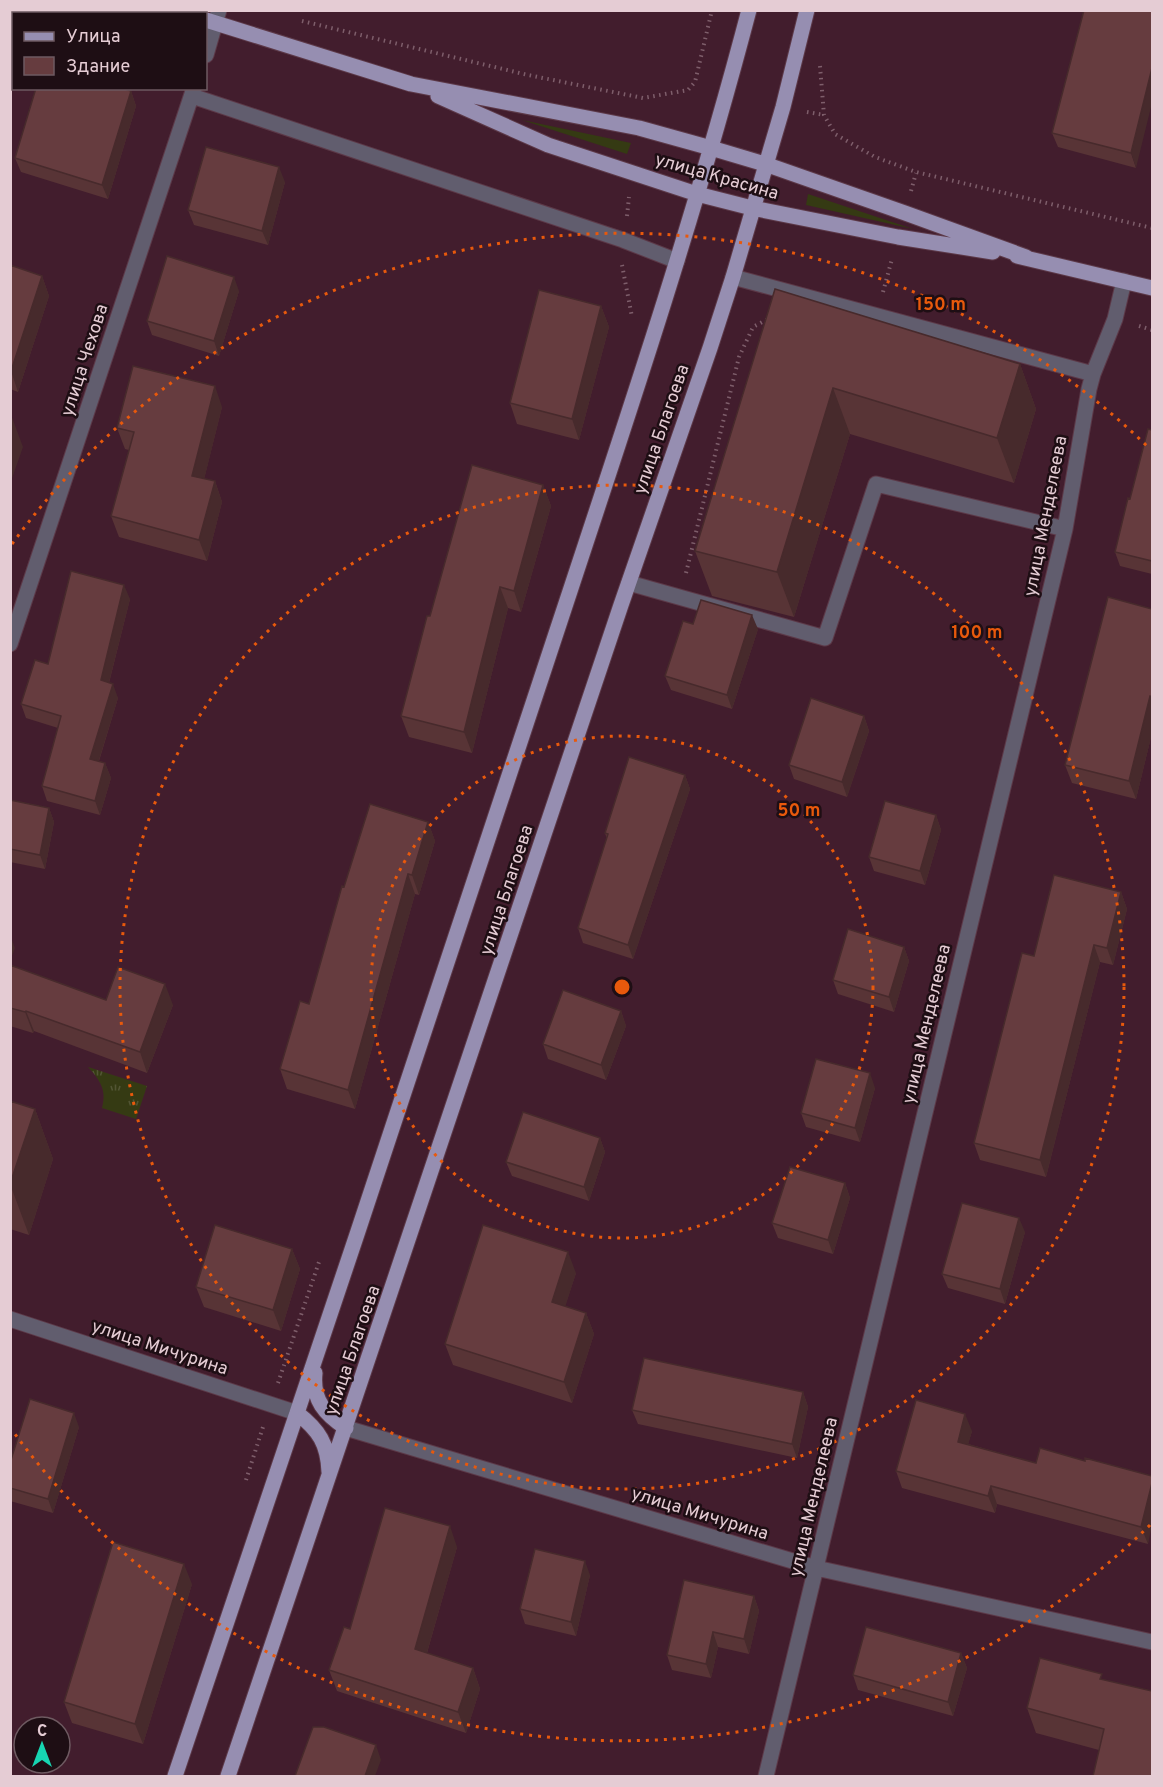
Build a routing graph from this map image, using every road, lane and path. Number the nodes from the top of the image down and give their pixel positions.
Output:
1 (712, 10) edge
2 (749, 10) edge
3 (807, 10) edge
4 (214, 18) edge
5 (291, 19) dead end
6 (207, 50) edge
7 (820, 59) dead end
8 (411, 84) junction
9 (193, 92) edge
10 (711, 148) junction
11 (765, 164) junction
12 (697, 194) junction
13 (752, 208) junction
14 (1152, 228) edge
15 (1026, 257) junction
16 (677, 261) junction
17 (733, 277) junction
18 (1124, 281) junction
19 (1152, 288) edge
20 (780, 313) edge
21 (1093, 374) junction
22 (1065, 529) junction
23 (629, 583) junction
24 (680, 597) junction
25 (10, 644) edge
26 (10, 1319) edge
27 (316, 1358) junction
28 (297, 1413) junction
29 (346, 1428) junction
30 (329, 1478) junction
31 (816, 1568) junction
32 (1152, 1642) edge
33 (175, 1776) edge
34 (228, 1776) edge
35 (766, 1776) edge

1 - 5 path
2 - 10 main road, улица Благоева
3 - 11 main road, улица Благоева
4 - 6 street
4 - 8 main road, улица Красина
7 - 14 path
8 - 10 main road, улица Красина
8 - 12 main road, улица Красина
9 - 16 street
9 - 25 street, улица Чехова
10 - 11 main road, улица Красина
10 - 12 main road, улица Благоева
11 - 13 main road, улица Благоева
11 - 15 main road, улица Красина
12 - 13 main road, улица Красина
12 - 16 main road, улица Благоева
13 - 15 main road, улица Красина
13 - 17 main road, улица Благоева
15 - 18 main road, улица Красина
16 - 27 main road, улица Благоева
17 - 21 street
17 - 23 main road, улица Благоева
18 - 19 main road, улица Красина
18 - 21 street, улица Менделеева
20 - 24 path
21 - 22 street, улица Менделеева
22 - 24 street
22 - 31 street, улица Менделеева
23 - 24 street
23 - 29 main road, улица Благоева
26 - 28 street, улица Мичурина
27 - 28 main road, улица Благоева
27 - 29 main road
28 - 30 main road
28 - 33 main road, улица Благоева
29 - 30 main road, улица Благоева
29 - 31 street, улица Мичурина
30 - 34 main road, улица Благоева
31 - 32 street, улица Мичурина
31 - 35 street, улица Менделеева

